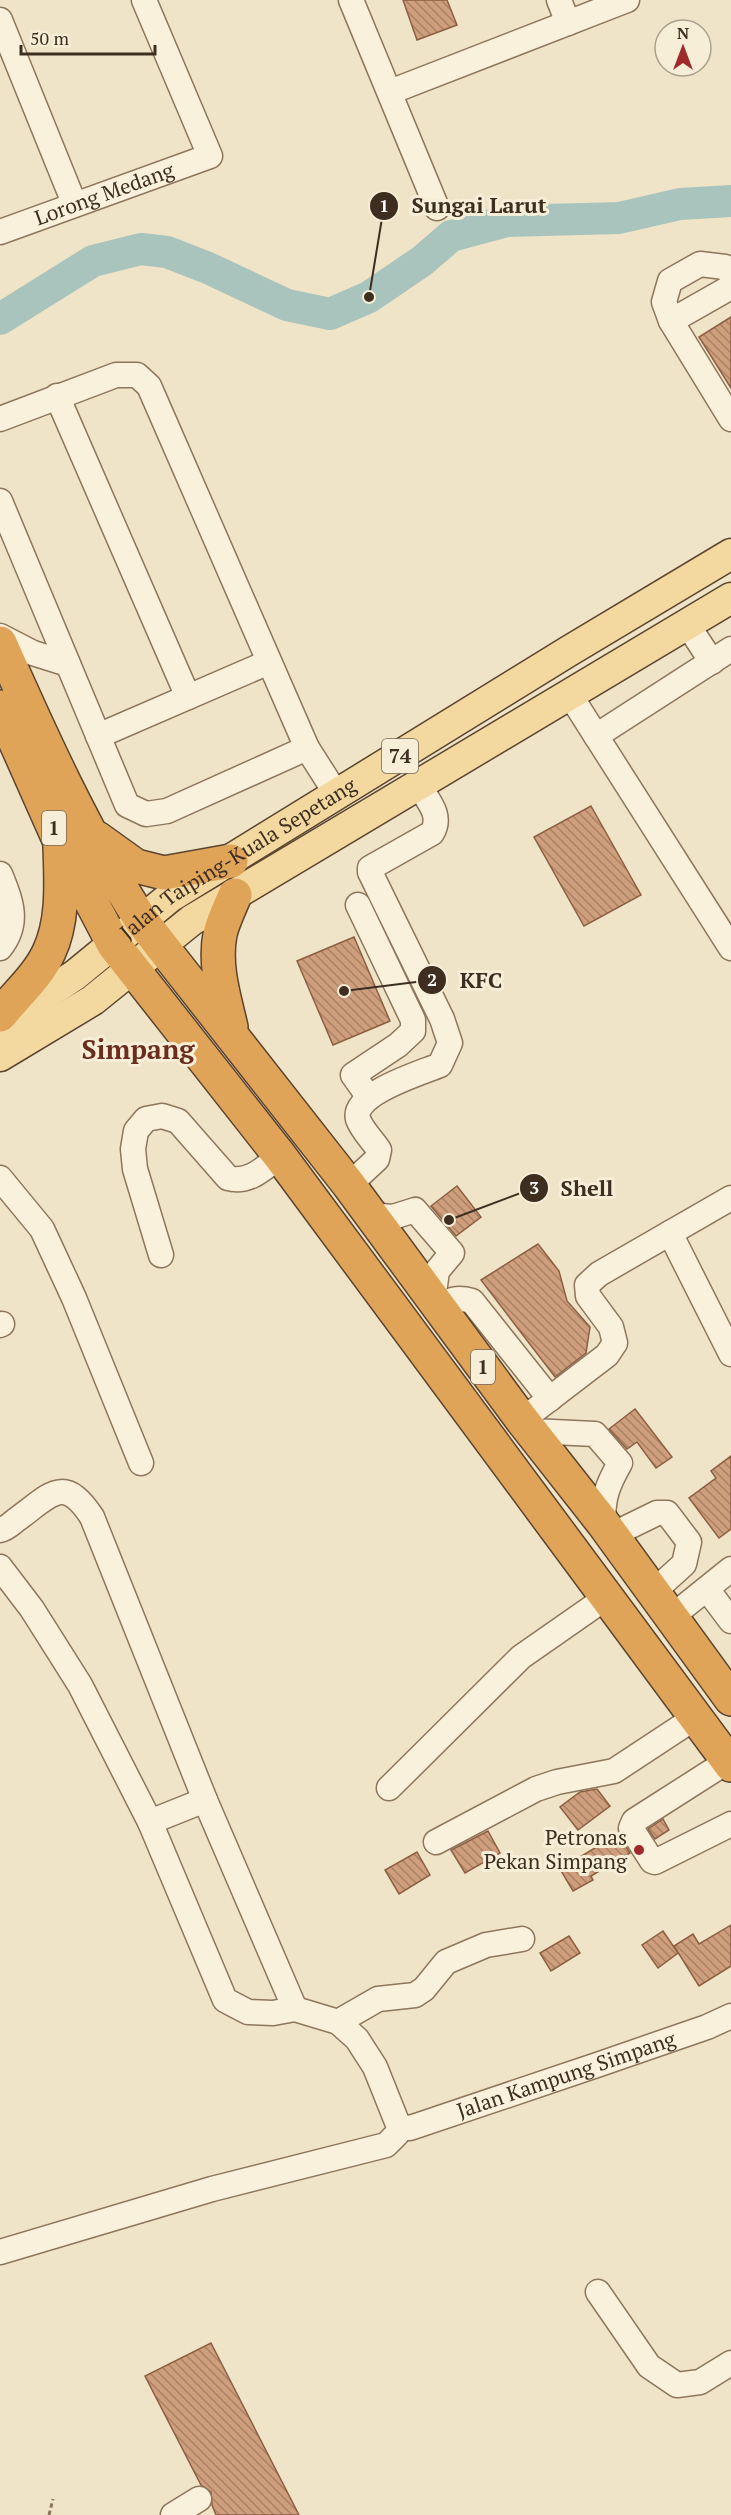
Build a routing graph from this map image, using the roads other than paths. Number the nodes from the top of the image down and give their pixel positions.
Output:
1 (144, 0) edge
2 (351, 0) edge
3 (559, 0) edge
4 (627, 0) edge
5 (0, 20) edge
6 (568, 23) junction
7 (390, 92) junction
8 (74, 203) junction
9 (437, 208) dead end
10 (0, 232) edge
11 (731, 273) edge
12 (731, 287) edge
13 (671, 321) junction
14 (57, 396) junction
15 (0, 419) edge
16 (731, 419) edge
17 (1, 505) edge
18 (731, 554) edge
19 (731, 598) edge
20 (687, 624) junction
21 (0, 636) edge
22 (0, 643) edge
23 (721, 656) edge
24 (269, 662) junction
25 (68, 664) junction
26 (570, 695) junction
27 (188, 697) junction
28 (0, 707) edge
29 (98, 736) junction
30 (596, 736) junction
31 (307, 748) junction
32 (418, 784) junction
33 (337, 795) junction
34 (74, 837) junction
35 (231, 861) junction
36 (0, 874) edge
37 (235, 895) junction
38 (358, 905) dead end
39 (141, 920) junction
40 (729, 941) edge
41 (162, 945) junction
42 (0, 948) edge
43 (123, 958) junction
44 (0, 1015) edge
45 (0, 1025) edge
46 (233, 1036) junction
47 (0, 1056) edge
48 (368, 1096) junction
49 (280, 1156) junction
50 (0, 1178) edge
51 (349, 1185) junction
52 (731, 1198) edge
53 (369, 1215) junction
54 (670, 1233) junction
55 (161, 1255) dead end
56 (436, 1304) junction
57 (731, 1354) edge
58 (550, 1399) junction
59 (527, 1426) junction
60 (141, 1463) dead end
61 (607, 1529) junction
62 (0, 1530) edge
63 (0, 1567) edge
64 (731, 1569) edge
65 (707, 1589) junction
66 (607, 1597) junction
67 (661, 1605) junction
68 (731, 1621) edge
69 (729, 1694) edge
70 (696, 1717) junction
71 (730, 1763) edge
72 (389, 1788) dead end
73 (205, 1800) junction
74 (150, 1822) junction
75 (731, 1824) edge
76 (436, 1842) dead end
77 (522, 1939) dead end
78 (295, 2009) junction
79 (731, 2016) edge
80 (338, 2022) junction
81 (399, 2127) junction
82 (0, 2252) edge
83 (598, 2292) dead end
84 (731, 2363) edge
85 (199, 2499) dead end
86 (173, 2515) edge

1 - 8 street, Lorong Medang
2 - 7 street
3 - 6 street
4 - 6 street
5 - 8 street
6 - 7 street
7 - 9 street
8 - 10 street, Lorong Medang
11 - 13 street
12 - 13 street
13 - 16 street
14 - 15 street
14 - 24 street
14 - 27 street
17 - 25 street
18 - 33 main road, Jalan Taiping-Kuala Sepetang / 74
19 - 20 main road, Jalan Taiping-Kuala Sepetang / 74
20 - 23 street
20 - 26 main road, Jalan Taiping-Kuala Sepetang / 74
21 - 25 street
22 - 34 highway, 1
23 - 30 street
24 - 27 street
24 - 31 street
25 - 29 street
26 - 30 street
26 - 32 main road, Jalan Taiping-Kuala Sepetang / 74
27 - 29 street
28 - 34 highway, 1
29 - 31 street
30 - 40 street
31 - 33 street
32 - 37 main road, Jalan Taiping-Kuala Sepetang / 74
32 - 48 street
33 - 35 main road, Jalan Taiping-Kuala Sepetang / 74
34 - 35 highway
34 - 39 highway, 1
34 - 43 highway, 1
34 - 44 highway
35 - 39 main road, Jalan Taiping-Kuala Sepetang / 74
36 - 42 street
37 - 41 main road, Jalan Taiping-Kuala Sepetang / 74
37 - 46 highway
38 - 48 street
39 - 41 highway, 1
39 - 43 main road, Jalan Taiping-Kuala Sepetang / 74
41 - 43 main road, Jalan Taiping-Kuala Sepetang / 74
41 - 46 highway, 1
43 - 45 main road, Jalan Taiping-Kuala Sepetang / 74
43 - 47 main road, Jalan Taiping-Kuala Sepetang / 74
43 - 49 highway, 1
46 - 51 highway, 1
48 - 51 street
49 - 55 street
49 - 66 highway, 1
50 - 60 street
51 - 53 highway, 1
52 - 54 street
53 - 56 highway, 1
53 - 56 street
54 - 57 street
54 - 58 street
56 - 58 street
56 - 59 highway, 1
58 - 59 street
59 - 61 highway, 1
59 - 61 street
61 - 67 highway, 1
61 - 67 street
62 - 73 street
63 - 74 street
64 - 65 street
65 - 67 street
65 - 68 street
66 - 70 highway, 1
66 - 72 street
67 - 69 highway, 1
70 - 71 highway, 1
70 - 76 street
71 - 75 street
73 - 74 street
73 - 78 street
74 - 78 street
77 - 80 street
78 - 80 street
79 - 81 street, Jalan Kampung Simpang
80 - 81 street
81 - 82 street
83 - 84 street
85 - 86 street

